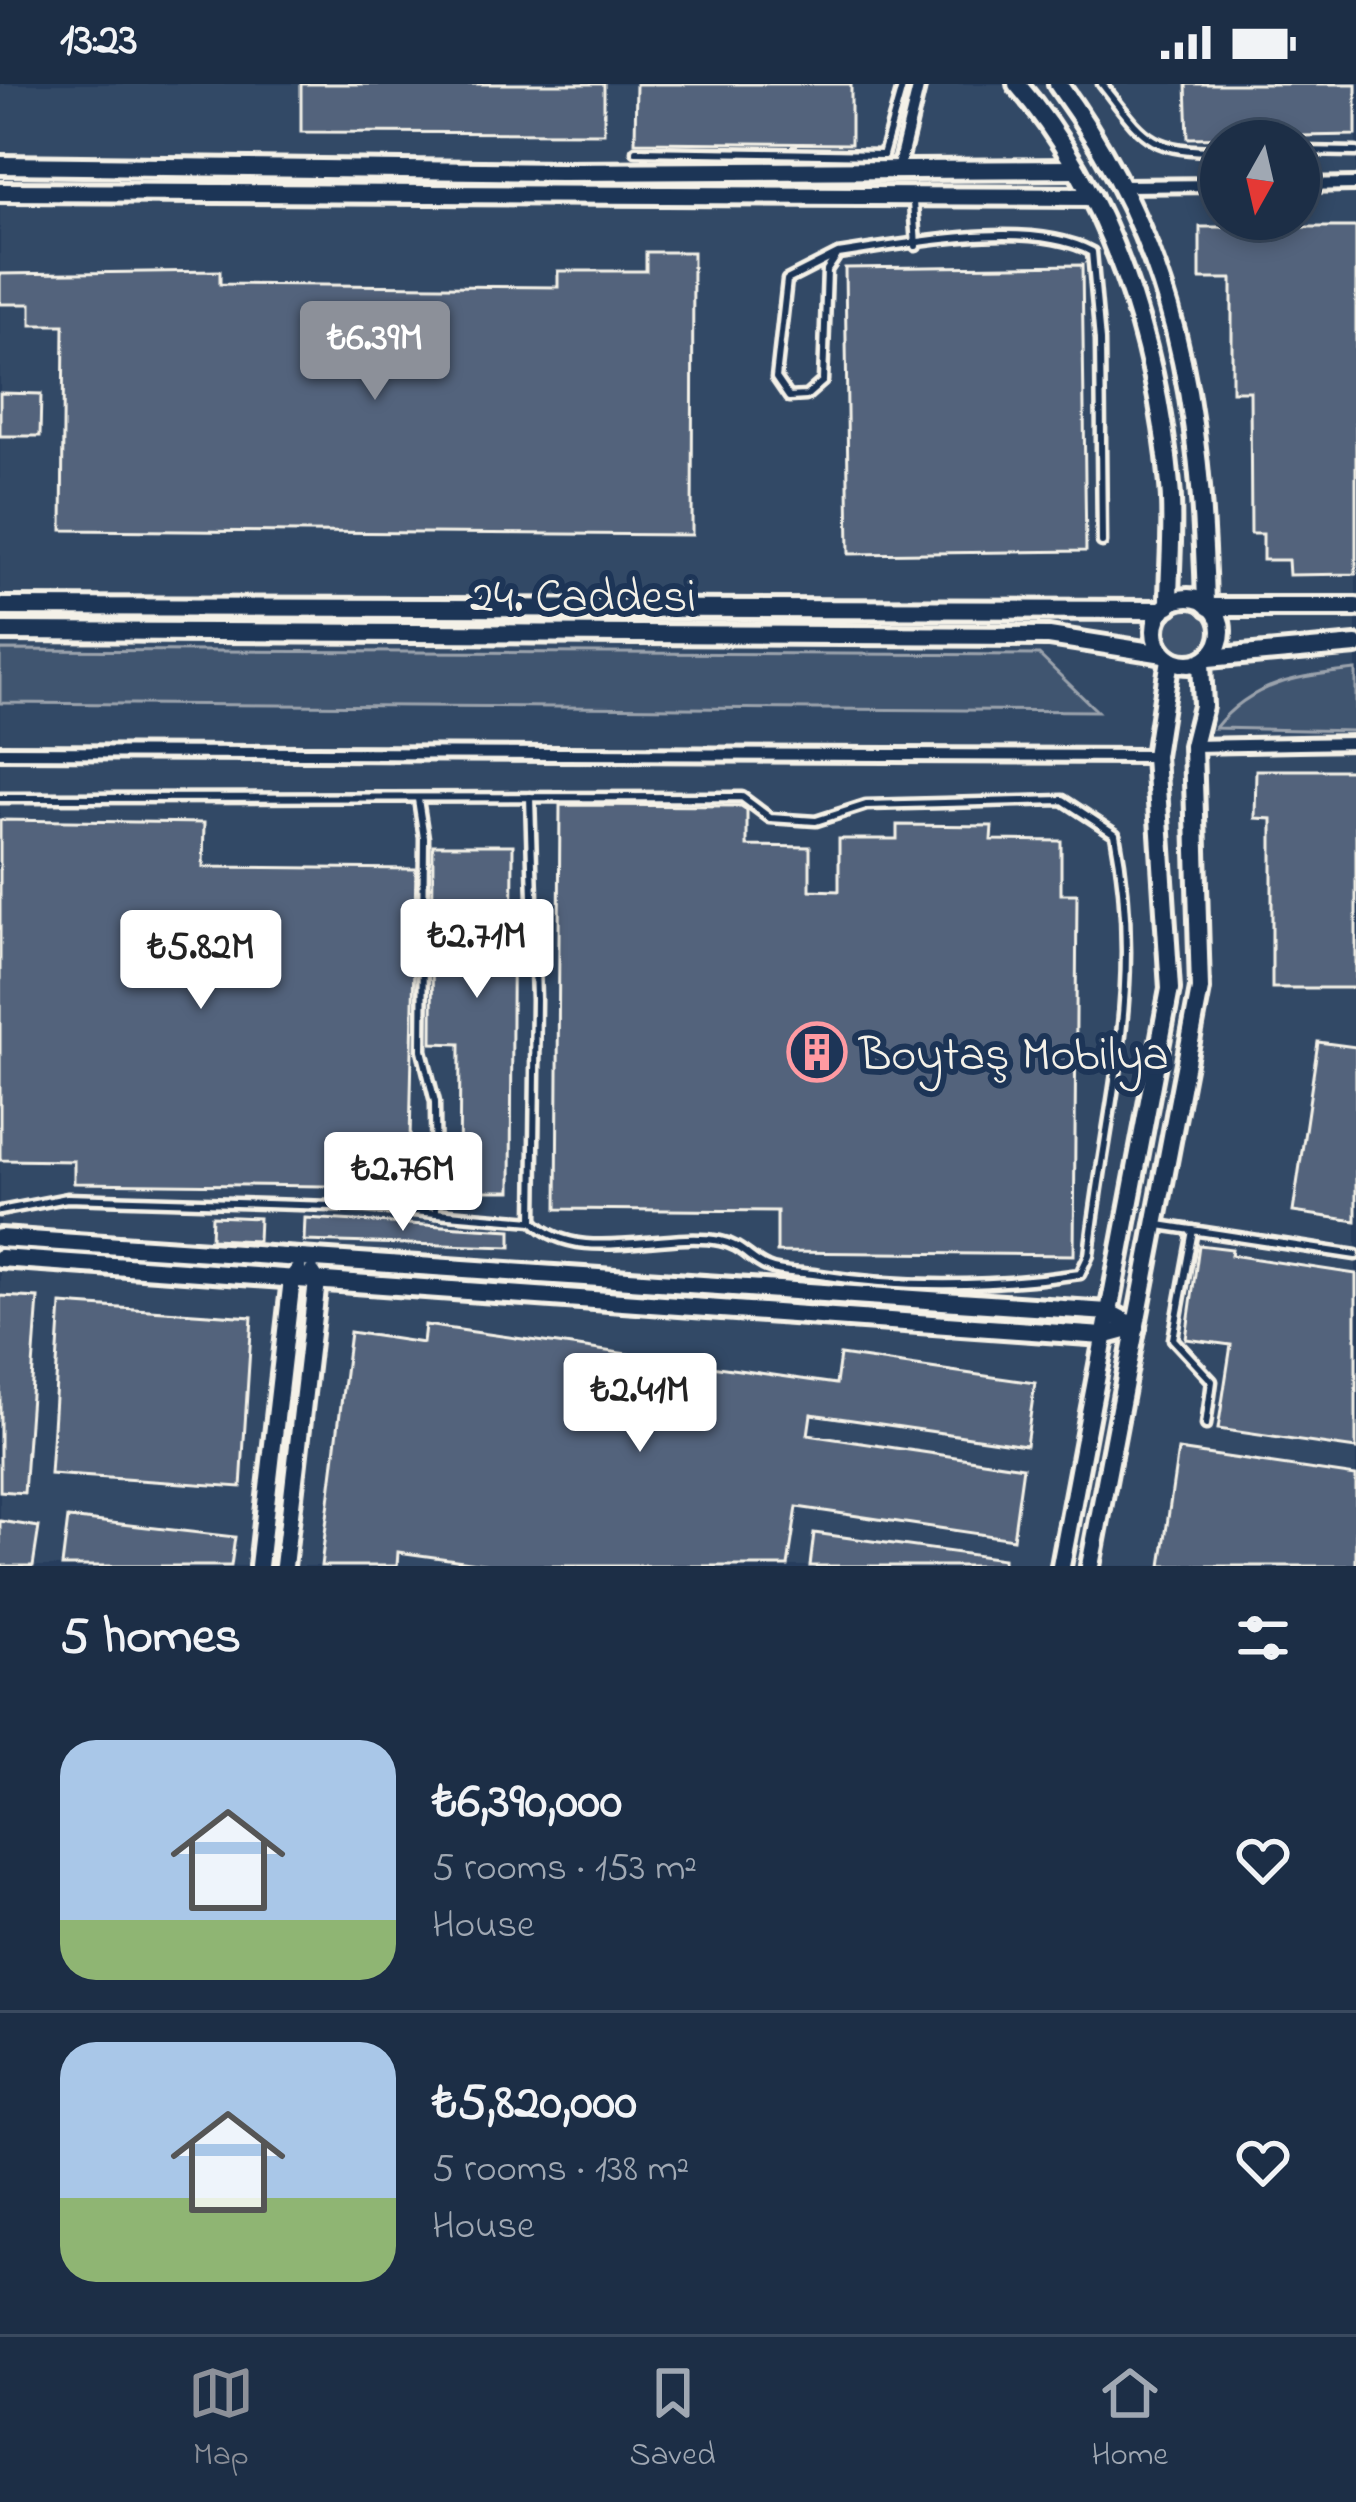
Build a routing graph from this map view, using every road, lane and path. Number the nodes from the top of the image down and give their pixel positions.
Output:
1 (903, 84) edge
2 (919, 84) edge
3 (1017, 84) edge
4 (1058, 84) edge
5 (1102, 84) edge
6 (1200, 151) edge
7 (1320, 151) edge
8 (635, 152) dead end
9 (1356, 152) edge
10 (0, 165) edge
11 (41, 165) junction
12 (887, 165) junction
13 (1076, 169) junction
14 (1320, 184) edge
15 (1356, 184) edge
16 (1200, 185) edge
17 (1123, 186) junction
18 (0, 192) edge
19 (42, 192) junction
20 (913, 197) junction
21 (1092, 197) junction
22 (916, 246) junction
23 (838, 254) junction
24 (1102, 542) dead end
25 (1208, 605) junction
26 (0, 607) edge
27 (1356, 607) edge
28 (1166, 608) junction
29 (0, 631) edge
30 (1356, 644) edge
31 (1167, 656) junction
32 (1204, 660) junction
33 (1356, 743) edge
34 (1193, 746) junction
35 (0, 752) edge
36 (1155, 756) junction
37 (530, 797) junction
38 (418, 798) junction
39 (0, 799) edge
40 (0, 1211) edge
41 (436, 1213) junction
42 (533, 1221) junction
43 (1155, 1225) junction
44 (1193, 1230) junction
45 (0, 1238) edge
46 (1356, 1255) edge
47 (0, 1258) edge
48 (305, 1261) junction
49 (292, 1279) junction
50 (317, 1281) junction
51 (1108, 1312) junction
52 (1136, 1327) junction
53 (1103, 1336) junction
54 (1206, 1425) dead end
55 (259, 1566) edge
56 (284, 1566) edge
57 (1061, 1566) edge
58 (1090, 1566) edge

1 - 12 lane
2 - 12 street
3 - 13 street
4 - 17 street
5 - 6 lane
7 - 9 lane
8 - 12 lane
10 - 11 street
11 - 12 street
11 - 19 street
12 - 13 street
13 - 21 street
14 - 15 street
16 - 17 street
17 - 25 street
18 - 19 street
19 - 20 street
20 - 21 street
20 - 22 lane
21 - 28 street
22 - 23 lane
22 - 24 lane
23 - 23 lane
25 - 27 street
25 - 28 street
25 - 32 street
26 - 28 street, 24. Caddesi
28 - 31 street
29 - 31 street, 24. Caddesi
30 - 32 street
31 - 32 street
31 - 36 street
32 - 34 street
33 - 34 street
34 - 43 street
35 - 36 street
36 - 51 street
37 - 38 lane
37 - 42 lane
37 - 42 lane
38 - 39 lane
38 - 41 lane
40 - 41 lane
41 - 42 lane
43 - 44 lane
43 - 52 street
44 - 46 lane
44 - 54 lane
45 - 48 street
47 - 49 street
48 - 49 street
48 - 50 street
48 - 51 street
49 - 50 street
49 - 55 street
50 - 53 street
50 - 56 street
51 - 52 street
51 - 53 street
52 - 53 street
52 - 58 street
53 - 57 street

